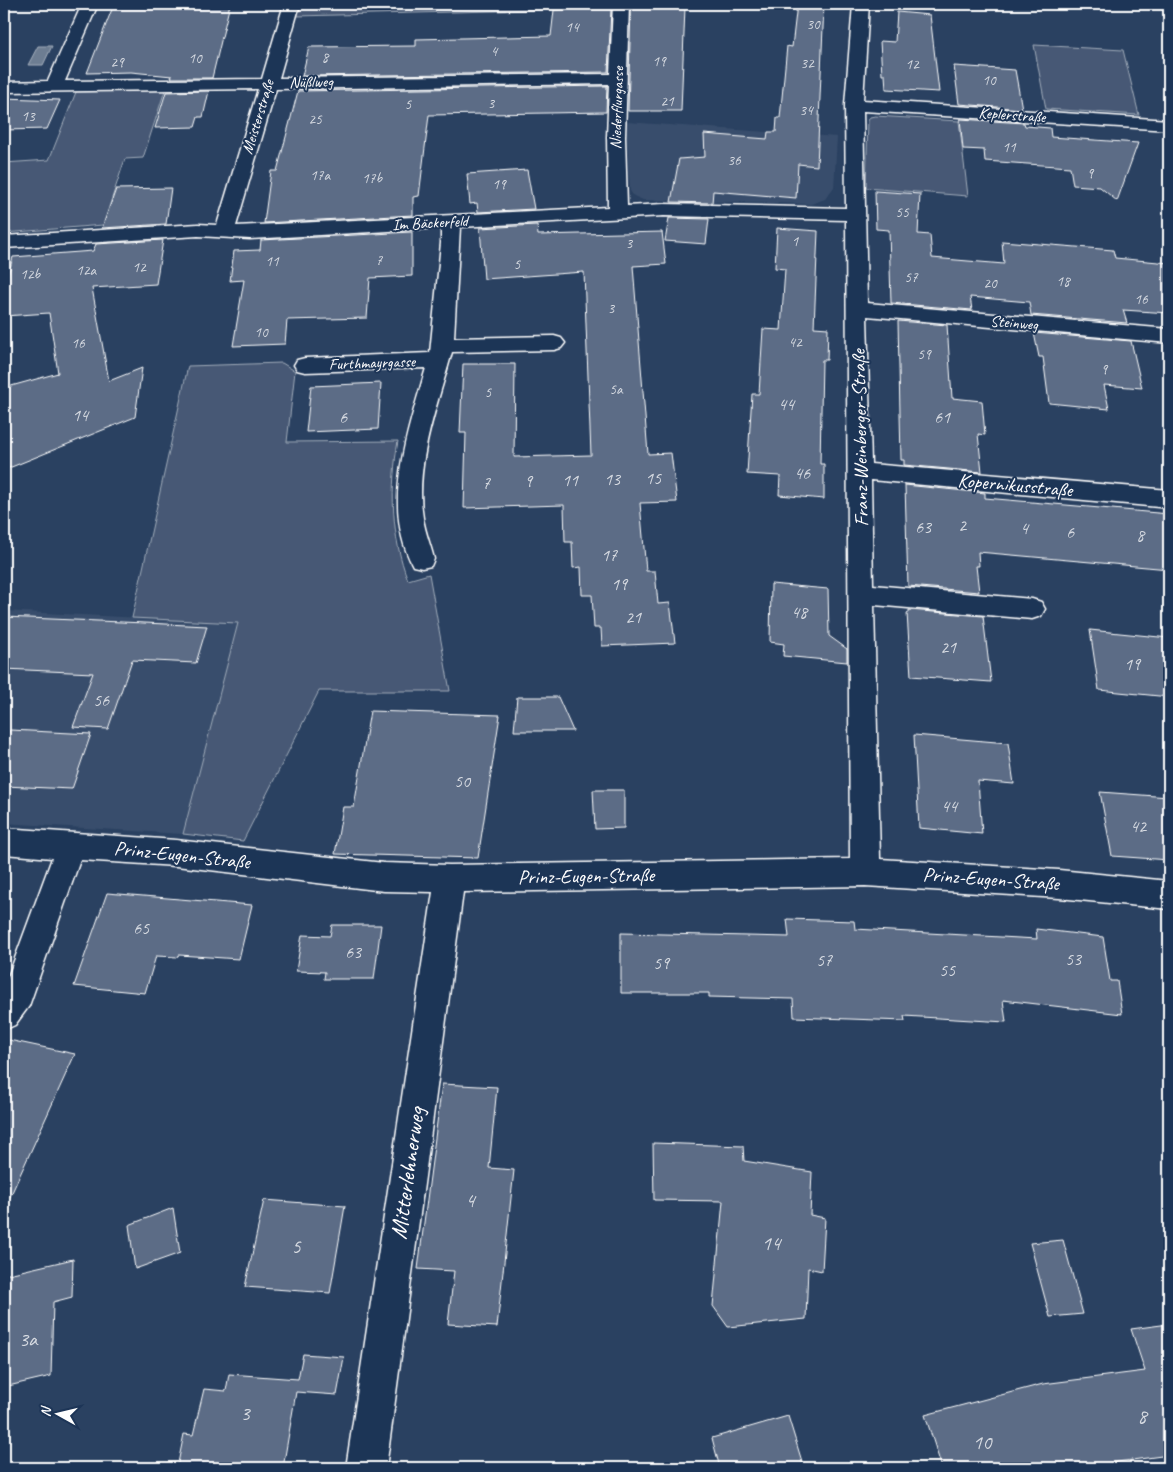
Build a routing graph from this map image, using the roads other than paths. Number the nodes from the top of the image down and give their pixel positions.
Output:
1 (90, 4) edge
2 (292, 4) edge
3 (621, 4) edge
4 (861, 4) edge
5 (618, 78) junction
6 (268, 83) junction
7 (54, 86) junction
8 (4, 87) edge
9 (854, 105) junction
10 (1169, 125) edge
11 (618, 212) junction
12 (856, 214) junction
13 (450, 223) junction
14 (225, 231) junction
15 (4, 242) edge
16 (858, 309) junction
17 (1169, 336) edge
18 (554, 343) dead end
19 (441, 353) junction
20 (305, 365) dead end
21 (860, 471) junction
22 (1169, 499) edge
23 (422, 559) dead end
24 (861, 594) junction
25 (1032, 609) dead end
26 (4, 841) edge
27 (71, 844) junction
28 (865, 872) junction
29 (450, 879) junction
30 (1169, 895) edge
31 (4, 1014) edge
32 (366, 1468) edge

1 - 7 street
2 - 6 street, Meisterstraße
3 - 5 street, Niederflurgasse
4 - 9 street, Franz-Weinberger-Straße
5 - 6 street, Nüßlweg
5 - 11 street, Niederflurgasse
6 - 7 street, Nüßlweg
6 - 14 street, Meisterstraße
7 - 8 street, Nüßlweg
9 - 10 street, Keplerstraße
9 - 12 street, Franz-Weinberger-Straße
11 - 12 street, Im Bäckerfeld
11 - 13 street, Im Bäckerfeld
12 - 16 street, Franz-Weinberger-Straße
13 - 14 street, Im Bäckerfeld
13 - 19 street, Furthmayrgasse
14 - 15 street, Im Bäckerfeld
16 - 17 street, Steinweg
16 - 21 street, Franz-Weinberger-Straße
18 - 19 street, Furthmayrgasse
19 - 20 street, Furthmayrgasse
19 - 23 street, Furthmayrgasse
21 - 22 street, Kopernikusstraße
21 - 24 street, Franz-Weinberger-Straße
24 - 25 street
24 - 28 street, Franz-Weinberger-Straße
26 - 27 street, Prinz-Eugen-Straße
27 - 29 street, Prinz-Eugen-Straße
27 - 31 street
28 - 29 street, Prinz-Eugen-Straße
28 - 30 street, Prinz-Eugen-Straße
29 - 32 street, Mitterlehnerweg

